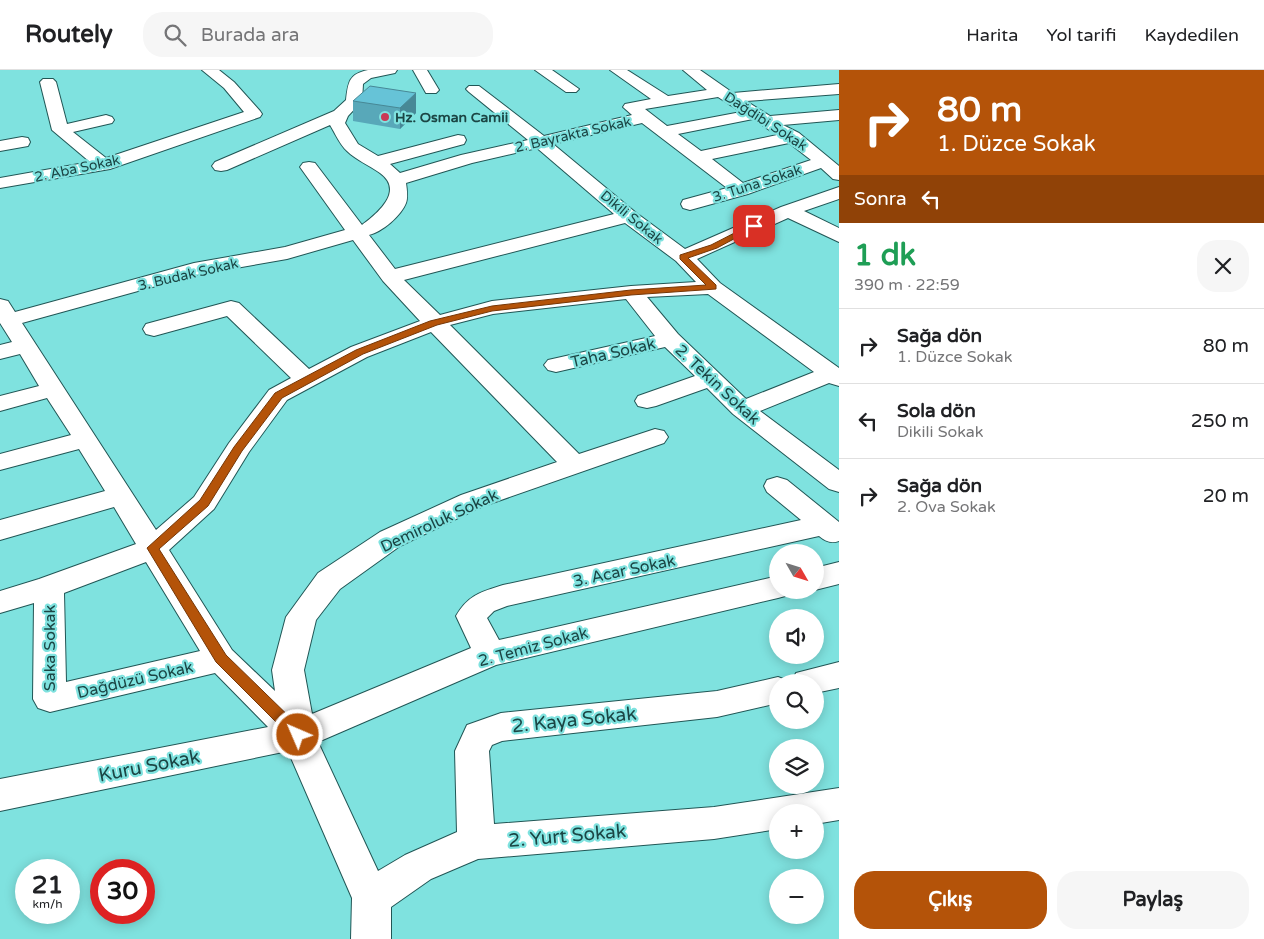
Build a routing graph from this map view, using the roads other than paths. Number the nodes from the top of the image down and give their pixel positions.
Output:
1 (209, 70) edge
2 (420, 70) edge
3 (617, 70) edge
4 (690, 70) edge
5 (547, 71) edge
6 (379, 72) edge
7 (48, 82) dead end
8 (474, 89) dead end
9 (571, 89) dead end
10 (839, 89) edge
11 (431, 90) dead end
12 (726, 95) junction
13 (666, 102) junction
14 (340, 114) junction
15 (839, 116) edge
16 (645, 117) junction
17 (761, 117) junction
18 (106, 120) dead end
19 (60, 130) junction
20 (664, 131) junction
21 (178, 135) junction
22 (793, 137) junction
23 (458, 140) dead end
24 (540, 141) junction
25 (22, 142) dead end
26 (0, 146) edge
27 (90, 152) junction
28 (698, 157) junction
29 (824, 161) junction
30 (376, 162) junction
31 (104, 165) junction
32 (221, 166) dead end
33 (309, 167) dead end
34 (839, 175) edge
35 (396, 180) junction
36 (0, 182) edge
37 (741, 190) junction
38 (839, 193) edge
39 (690, 204) dead end
40 (789, 210) junction
41 (628, 216) junction
42 (362, 231) junction
43 (839, 236) edge
44 (683, 257) junction
45 (390, 277) junction
46 (713, 287) junction
47 (631, 292) junction
48 (3, 311) edge
49 (434, 323) junction
50 (154, 330) dead end
51 (670, 339) junction
52 (13, 349) edge
53 (556, 365) dead end
54 (835, 376) edge
55 (710, 379) junction
56 (307, 380) junction
57 (54, 389) junction
58 (647, 402) dead end
59 (0, 404) edge
60 (742, 409) junction
61 (655, 437) dead end
62 (86, 439) junction
63 (0, 462) edge
64 (575, 465) junction
65 (839, 483) edge
66 (777, 486) dead end
67 (121, 496) junction
68 (0, 530) edge
69 (832, 531) edge
70 (153, 548) junction
71 (839, 573) edge
72 (824, 577) edge
73 (49, 587) junction
74 (769, 589) edge
75 (0, 602) edge
76 (490, 654) junction
77 (221, 658) junction
78 (839, 675) edge
79 (824, 678) edge
80 (769, 692) edge
81 (50, 699) joint
82 (298, 735) junction
83 (0, 795) edge
84 (839, 804) edge
85 (824, 806) edge
86 (769, 815) edge
87 (476, 842) junction
88 (371, 898) junction
89 (371, 939) edge

1 - 21 street
2 - 11 street
3 - 13 street
4 - 12 street, Dağdibi Sokak
5 - 9 street
6 - 14 street
7 - 19 street
8 - 24 street, Dikili Sokak
10 - 12 street, 2. Bayrakta Sokak
12 - 13 street, 2. Bayrakta Sokak
12 - 17 street, Dağdibi Sokak
13 - 16 street, 2. Bayrakta Sokak
14 - 30 street
14 - 32 street
15 - 17 street
16 - 20 street
16 - 24 street, 2. Bayrakta Sokak
17 - 20 street
17 - 22 street, Dağdibi Sokak
18 - 19 street
19 - 27 street
20 - 28 street
21 - 27 street
21 - 31 street, 2. Aba Sokak
22 - 28 street
22 - 29 street, Dağdibi Sokak
23 - 30 street
24 - 35 street, 2. Bayrakta Sokak
24 - 41 street, Dikili Sokak
25 - 26 street
27 - 31 street
28 - 37 street
29 - 34 street, Dağdibi Sokak
29 - 37 street, 3. Tuna Sokak
30 - 35 street
31 - 36 street, 2. Aba Sokak
33 - 42 street
35 - 42 street
37 - 39 street, 3. Tuna Sokak
38 - 40 street
40 - 43 street
40 - 44 street
41 - 44 street, Dikili Sokak
41 - 45 street
42 - 45 street
42 - 48 street, 3. Budak Sokak
44 - 46 street, Dikili Sokak
45 - 49 street
46 - 47 street
46 - 54 street, Dikili Sokak
47 - 49 street
47 - 51 street, 2. Tekin Sokak
48 - 52 street
49 - 56 street
49 - 64 street
50 - 56 street
51 - 53 street, Taha Sokak
51 - 55 street, 2. Tekin Sokak
52 - 57 street
54 - 60 street
55 - 58 street
55 - 60 street, 2. Tekin Sokak
56 - 70 street
57 - 59 street
57 - 62 street
60 - 65 street, 2. Tekin Sokak
61 - 64 street, Demiroluk Sokak
62 - 63 street
62 - 67 street
64 - 82 street, Demiroluk Sokak
66 - 69 street
67 - 68 street
67 - 70 street
69 - 76 street, 3. Acar Sokak
70 - 73 street, Saka Sokak
70 - 77 street
71 - 72 street
73 - 75 street
73 - 81 street, Saka Sokak
74 - 76 street, 2. Temiz Sokak
76 - 82 street, 2. Temiz Sokak
77 - 81 street, Dağdüzü Sokak
77 - 82 street
78 - 79 street
80 - 87 street, 2. Kaya Sokak
82 - 83 street, Kuru Sokak
82 - 88 street
84 - 85 street
86 - 87 street, 2. Yurt Sokak
87 - 88 street, 2. Yurt Sokak
88 - 89 street

